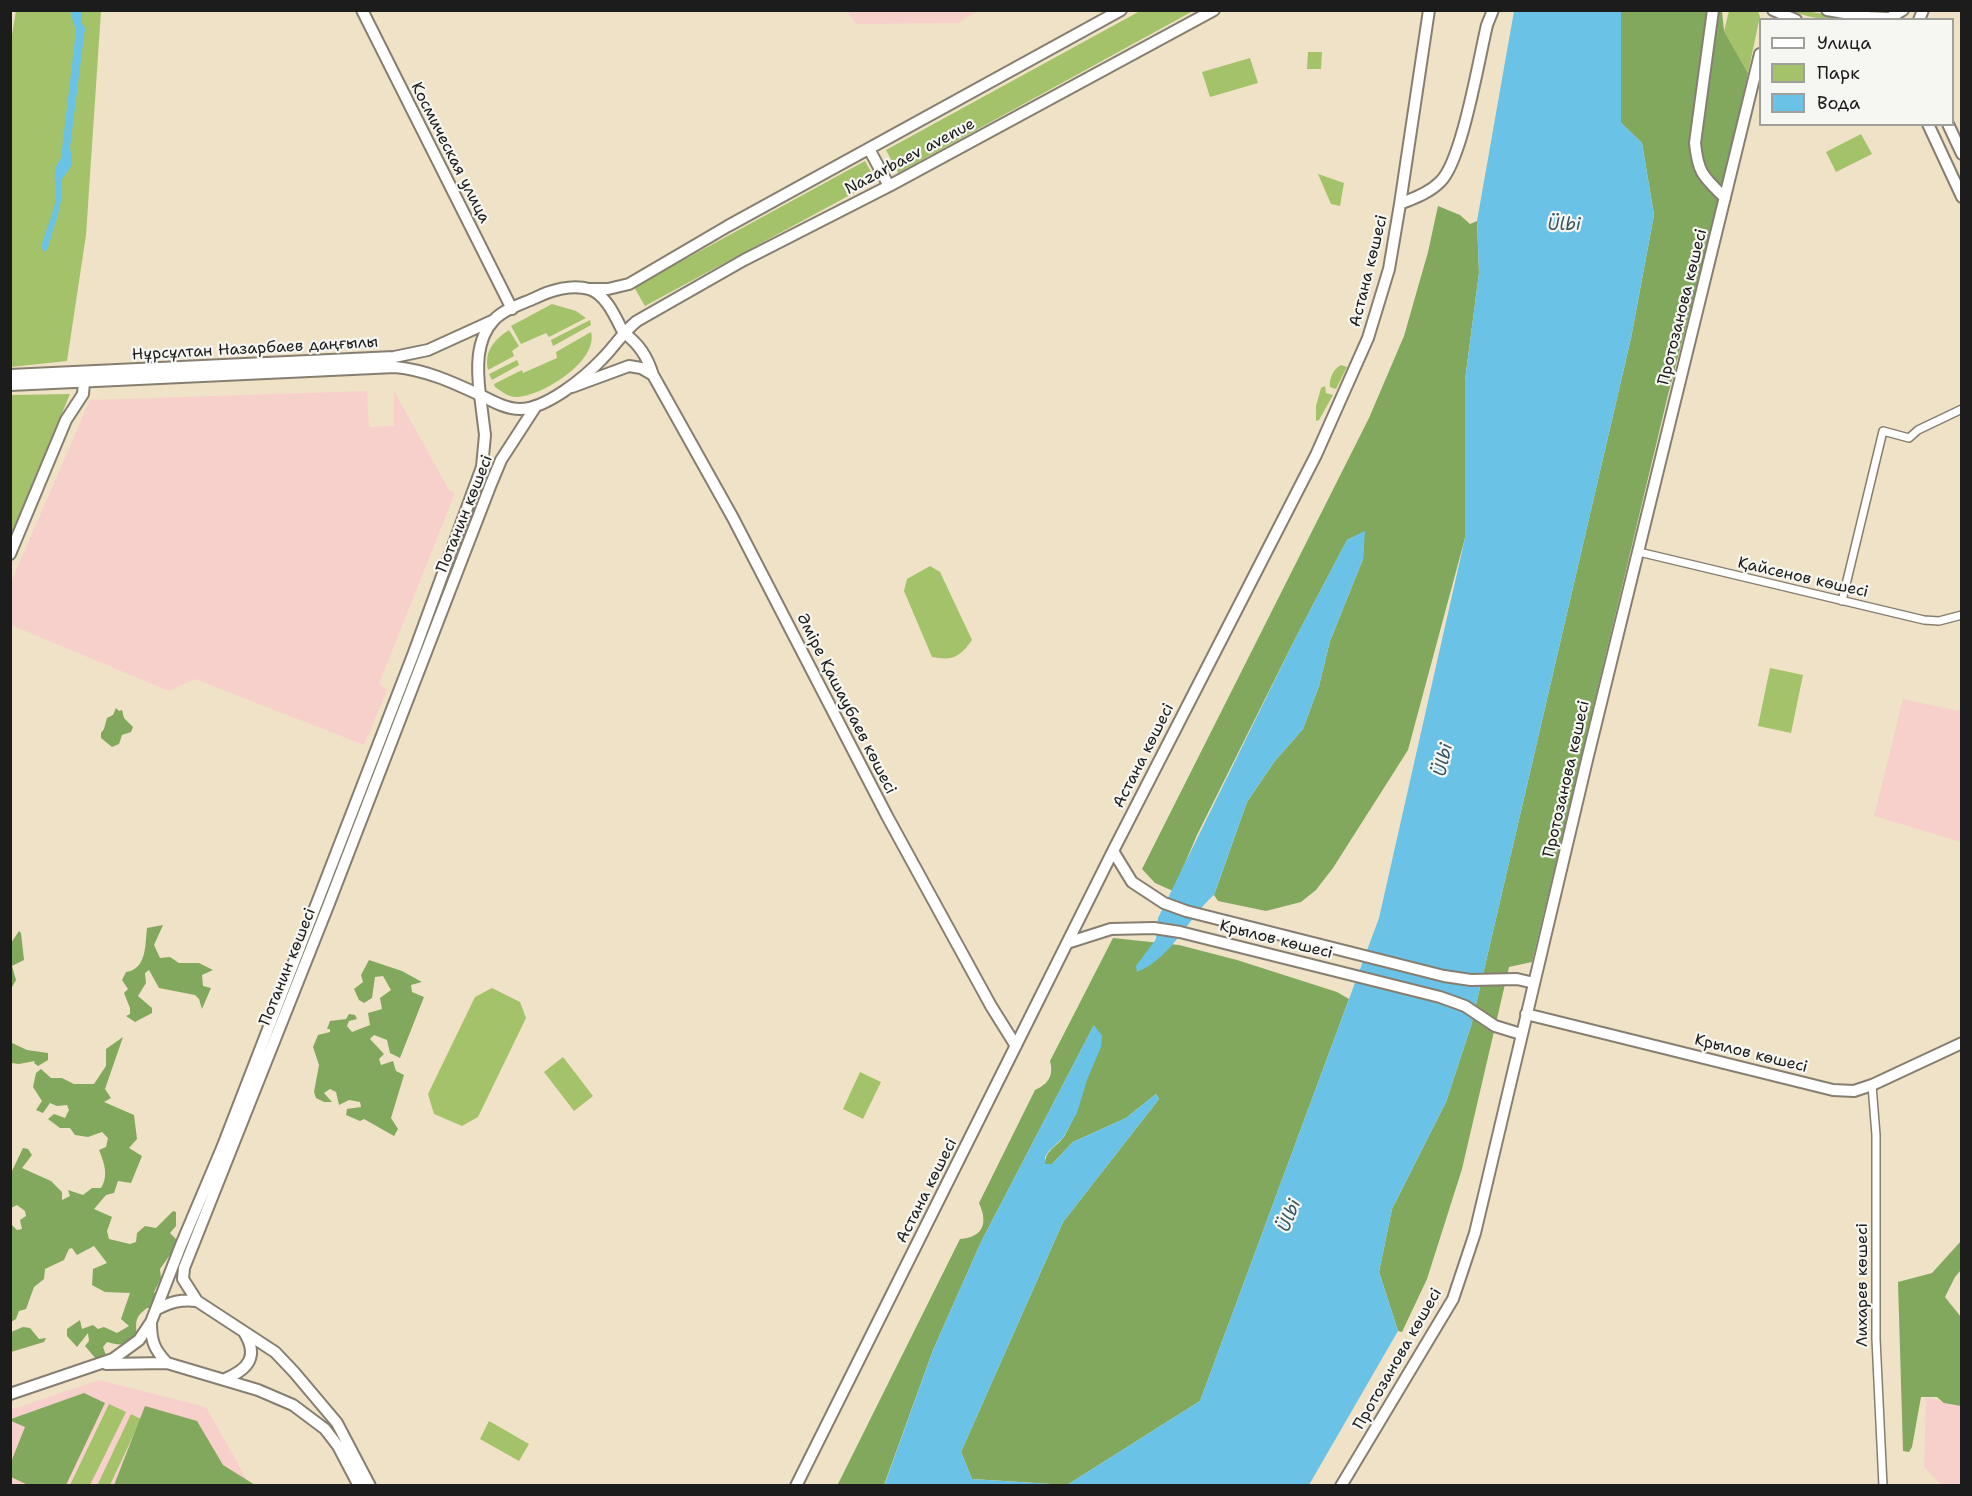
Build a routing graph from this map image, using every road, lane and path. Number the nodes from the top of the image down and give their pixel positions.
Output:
1 (362, 10) edge
2 (1121, 10) edge
3 (1214, 10) edge
4 (1429, 10) edge
5 (1493, 10) edge
6 (1713, 10) edge
7 (1827, 10) edge
8 (1879, 10) edge
9 (1903, 10) edge
10 (1773, 14) edge
11 (1888, 17) edge
12 (1788, 18) edge
13 (1759, 62) edge
14 (1929, 126) edge
15 (1949, 126) edge
16 (868, 149) junction
17 (1962, 154) edge
18 (889, 186) junction
19 (1962, 197) edge
20 (1725, 198) junction
21 (1400, 204) junction
22 (590, 290) junction
23 (512, 309) junction
24 (494, 320) junction
25 (623, 332) junction
26 (10, 375) edge
27 (653, 375) junction
28 (71, 377) junction
29 (84, 381) junction
30 (10, 385) edge
31 (563, 391) junction
32 (480, 395) junction
33 (536, 406) junction
34 (1962, 409) edge
35 (1639, 552) junction
36 (10, 554) edge
37 (1842, 601) junction
38 (1962, 615) edge
39 (1113, 851) junction
40 (1067, 943) junction
41 (1534, 983) junction
42 (1526, 1014) junction
43 (1521, 1034) junction
44 (1962, 1043) edge
45 (1016, 1046) junction
46 (1872, 1085) junction
47 (197, 1301) junction
48 (157, 1309) junction
49 (152, 1322) junction
50 (243, 1331) junction
51 (167, 1363) junction
52 (97, 1365) junction
53 (225, 1379) junction
54 (10, 1394) edge
55 (342, 1432) junction
56 (331, 1437) junction
57 (359, 1485) edge
58 (370, 1485) edge
59 (796, 1485) edge
60 (1341, 1485) edge
61 (1883, 1485) edge

1 - 23 main road, Космическая улица
2 - 16 main road, Nazarbaev avenue
3 - 18 main road, Nazarbaev avenue
4 - 21 main road, Астана көшесі
5 - 21 main road
6 - 20 main road
7 - 11 main road
8 - 11 main road
9 - 11 main road
10 - 12 main road
13 - 20 main road, Протозанова көшесі
14 - 19 main road
15 - 17 main road
16 - 18 main road
16 - 22 main road, Nazarbaev avenue
18 - 25 main road, Nazarbaev avenue
20 - 35 main road, Протозанова көшесі
21 - 39 main road, Астана көшесі
22 - 23 main road, Нұрсұлтан Назарбаев даңғылы
22 - 25 main road
23 - 24 main road, Нұрсұлтан Назарбаев даңғылы
24 - 28 main road, Нұрсұлтан Назарбаев даңғылы
24 - 32 main road
25 - 27 main road, Әміре Қашаубаев көшесі
25 - 31 main road, Нұрсұлтан Назарбаев даңғылы
26 - 28 main road, Нұрсұлтан Назарбаев даңғылы
27 - 31 main road
27 - 45 main road, Әміре Қашаубаев көшесі
28 - 29 main road, Нұрсұлтан Назарбаев даңғылы
28 - 30 main road, Нұрсұлтан Назарбаев даңғылы
29 - 32 main road, Нұрсұлтан Назарбаев даңғылы
29 - 36 main road
31 - 33 main road, Нұрсұлтан Назарбаев даңғылы
32 - 33 main road, Нұрсұлтан Назарбаев даңғылы
32 - 48 main road, Потанин көшесі
33 - 47 main road, Потанин көшесі
34 - 37 street
35 - 37 street, Қайсенов көшесі
35 - 41 main road, Протозанова көшесі
37 - 38 street, Қайсенов көшесі
39 - 40 main road, Астана көшесі
39 - 41 main road, Крылов көшесі
40 - 43 main road, Крылов көшесі
40 - 45 main road, Астана көшесі
41 - 42 main road, Протозанова көшесі
42 - 43 main road, Протозанова көшесі
42 - 46 main road, Крылов көшесі
43 - 60 main road, Протозанова көшесі
44 - 46 main road, Крылов көшесі
45 - 59 main road, Астана көшесі
46 - 61 street, Лихарев көшесі
47 - 48 main road
47 - 50 main road, Потанин көшесі
48 - 49 main road, Потанин көшесі
49 - 51 main road
49 - 52 main road
50 - 53 main road
50 - 55 main road, Потанин көшесі
51 - 52 main road
51 - 53 main road
52 - 54 main road
53 - 56 main road
55 - 56 street
55 - 58 main road, Потанин көшесі
56 - 57 main road

